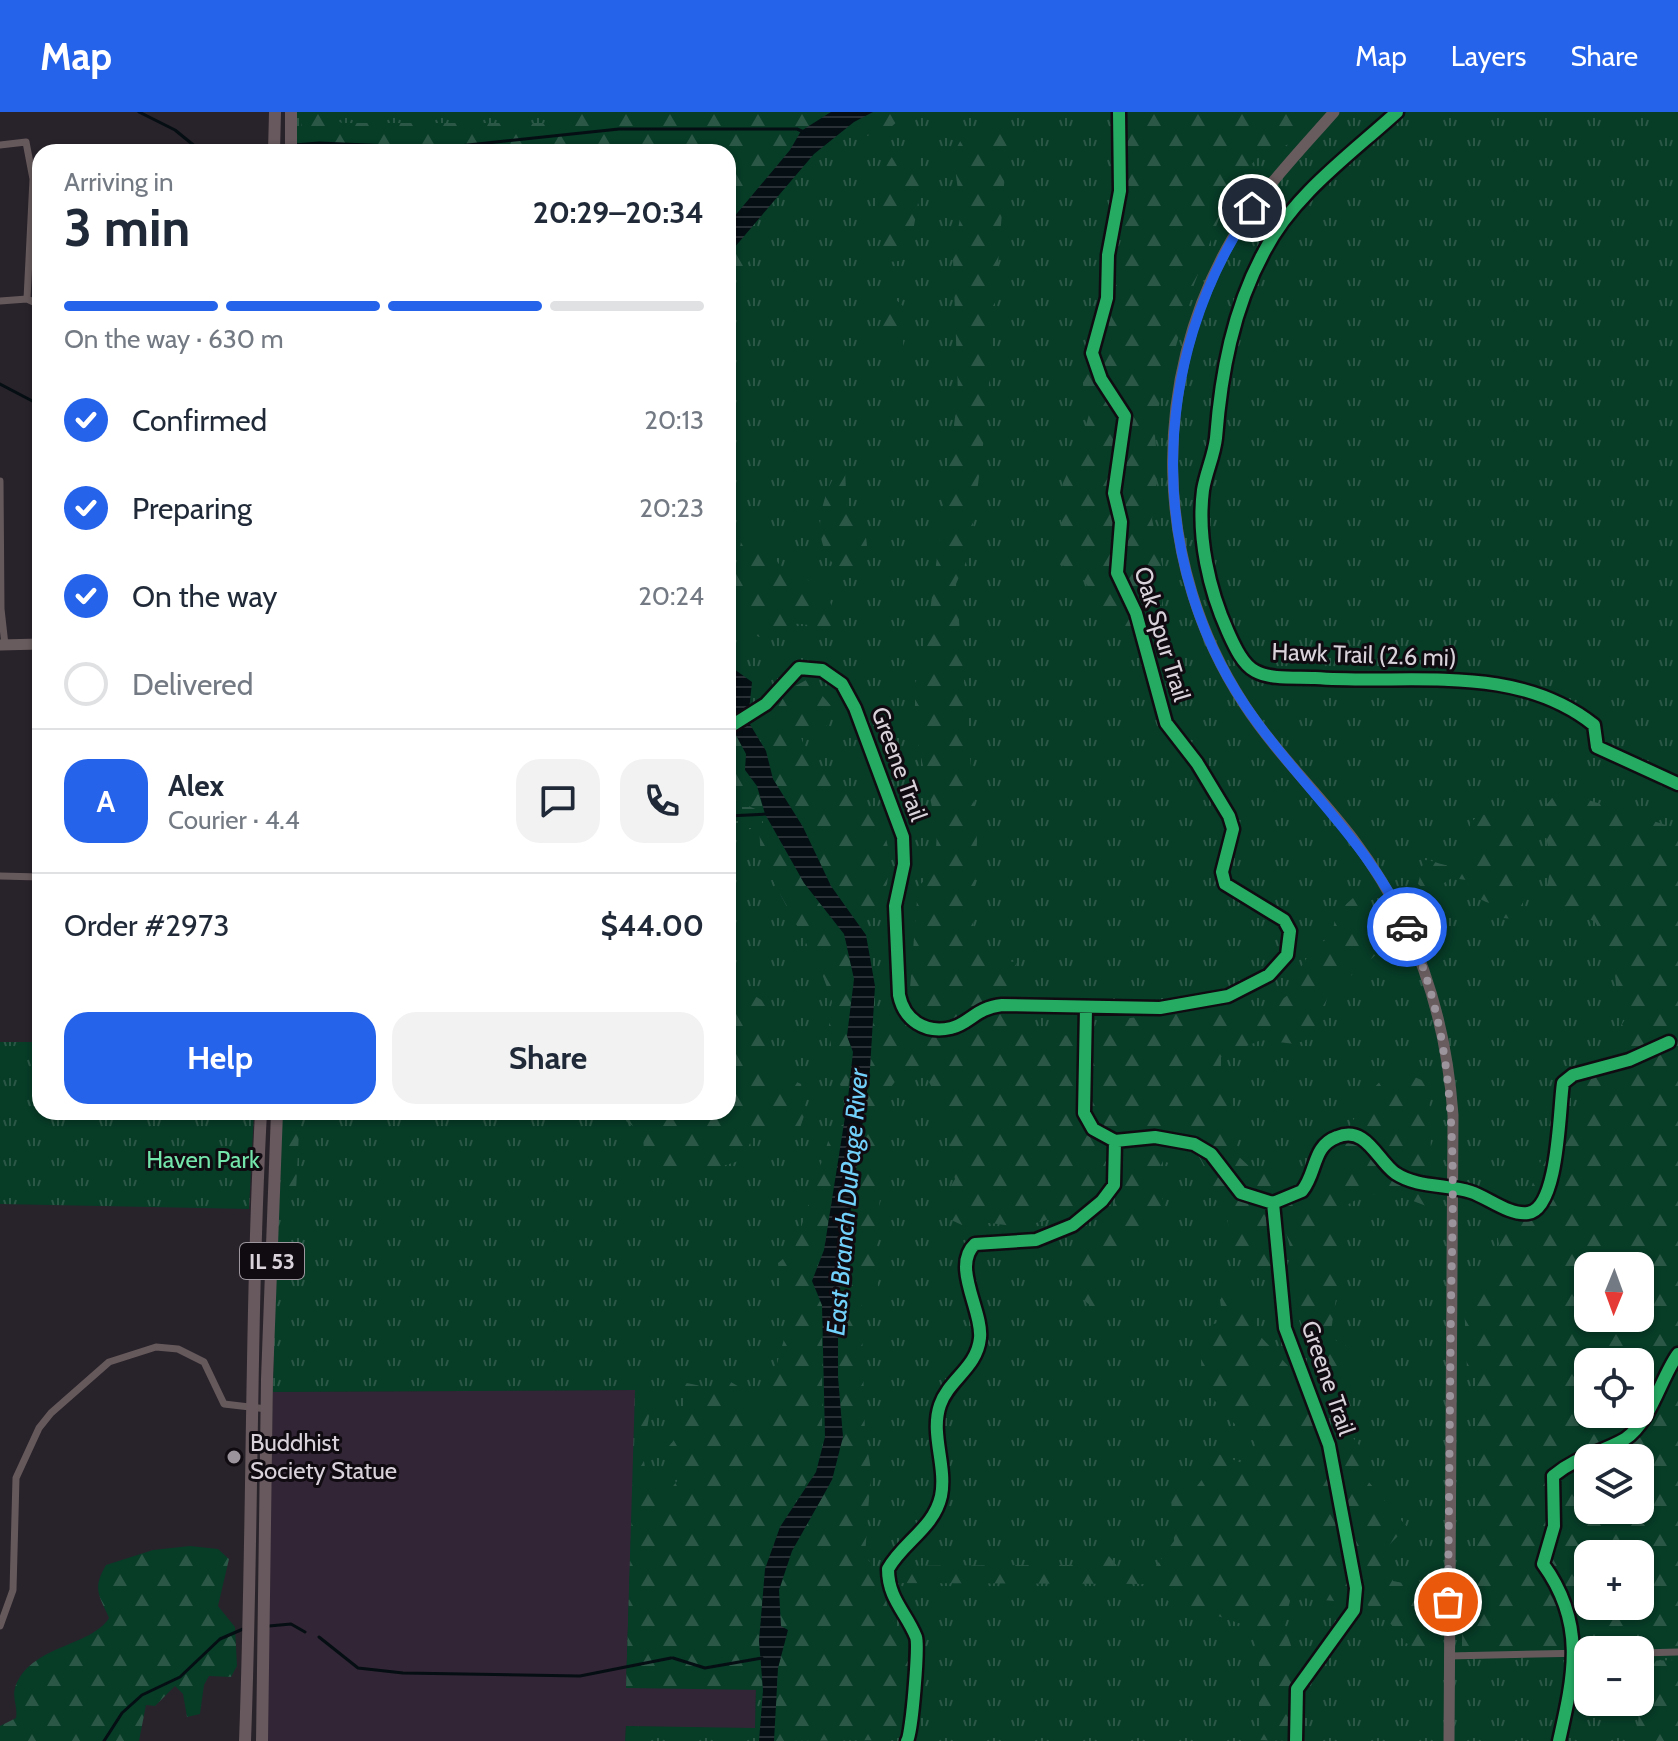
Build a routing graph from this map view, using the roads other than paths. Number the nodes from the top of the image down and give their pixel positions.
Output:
1 (275, 112) edge
2 (291, 112) edge
3 (1334, 112) edge
4 (274, 144) edge
5 (291, 144) edge
6 (0, 145) edge
7 (32, 162) edge
8 (32, 239) edge
9 (27, 299) junction
10 (0, 301) edge
11 (32, 301) edge
12 (0, 481) edge
13 (32, 644) edge
14 (3, 645) edge
15 (0, 876) edge
16 (32, 877) edge
17 (261, 1120) edge
18 (277, 1120) edge
19 (250, 1409) junction
20 (267, 1409) junction
21 (0, 1626) edge
22 (1678, 1652) edge
23 (1574, 1653) edge
24 (1654, 1653) edge
25 (1448, 1656) junction
26 (245, 1741) edge
27 (262, 1741) edge
28 (1449, 1741) edge

1 - 4 main road
2 - 5 main road
3 - 25 street
6 - 7 street
8 - 9 street
9 - 10 street
9 - 11 street
12 - 14 street
13 - 14 street
15 - 16 street
17 - 19 main road, IL 53
18 - 20 main road, IL 53
19 - 20 street
19 - 21 street
19 - 26 main road, IL 53
20 - 27 main road, IL 53
22 - 24 street
23 - 25 street
25 - 28 street

